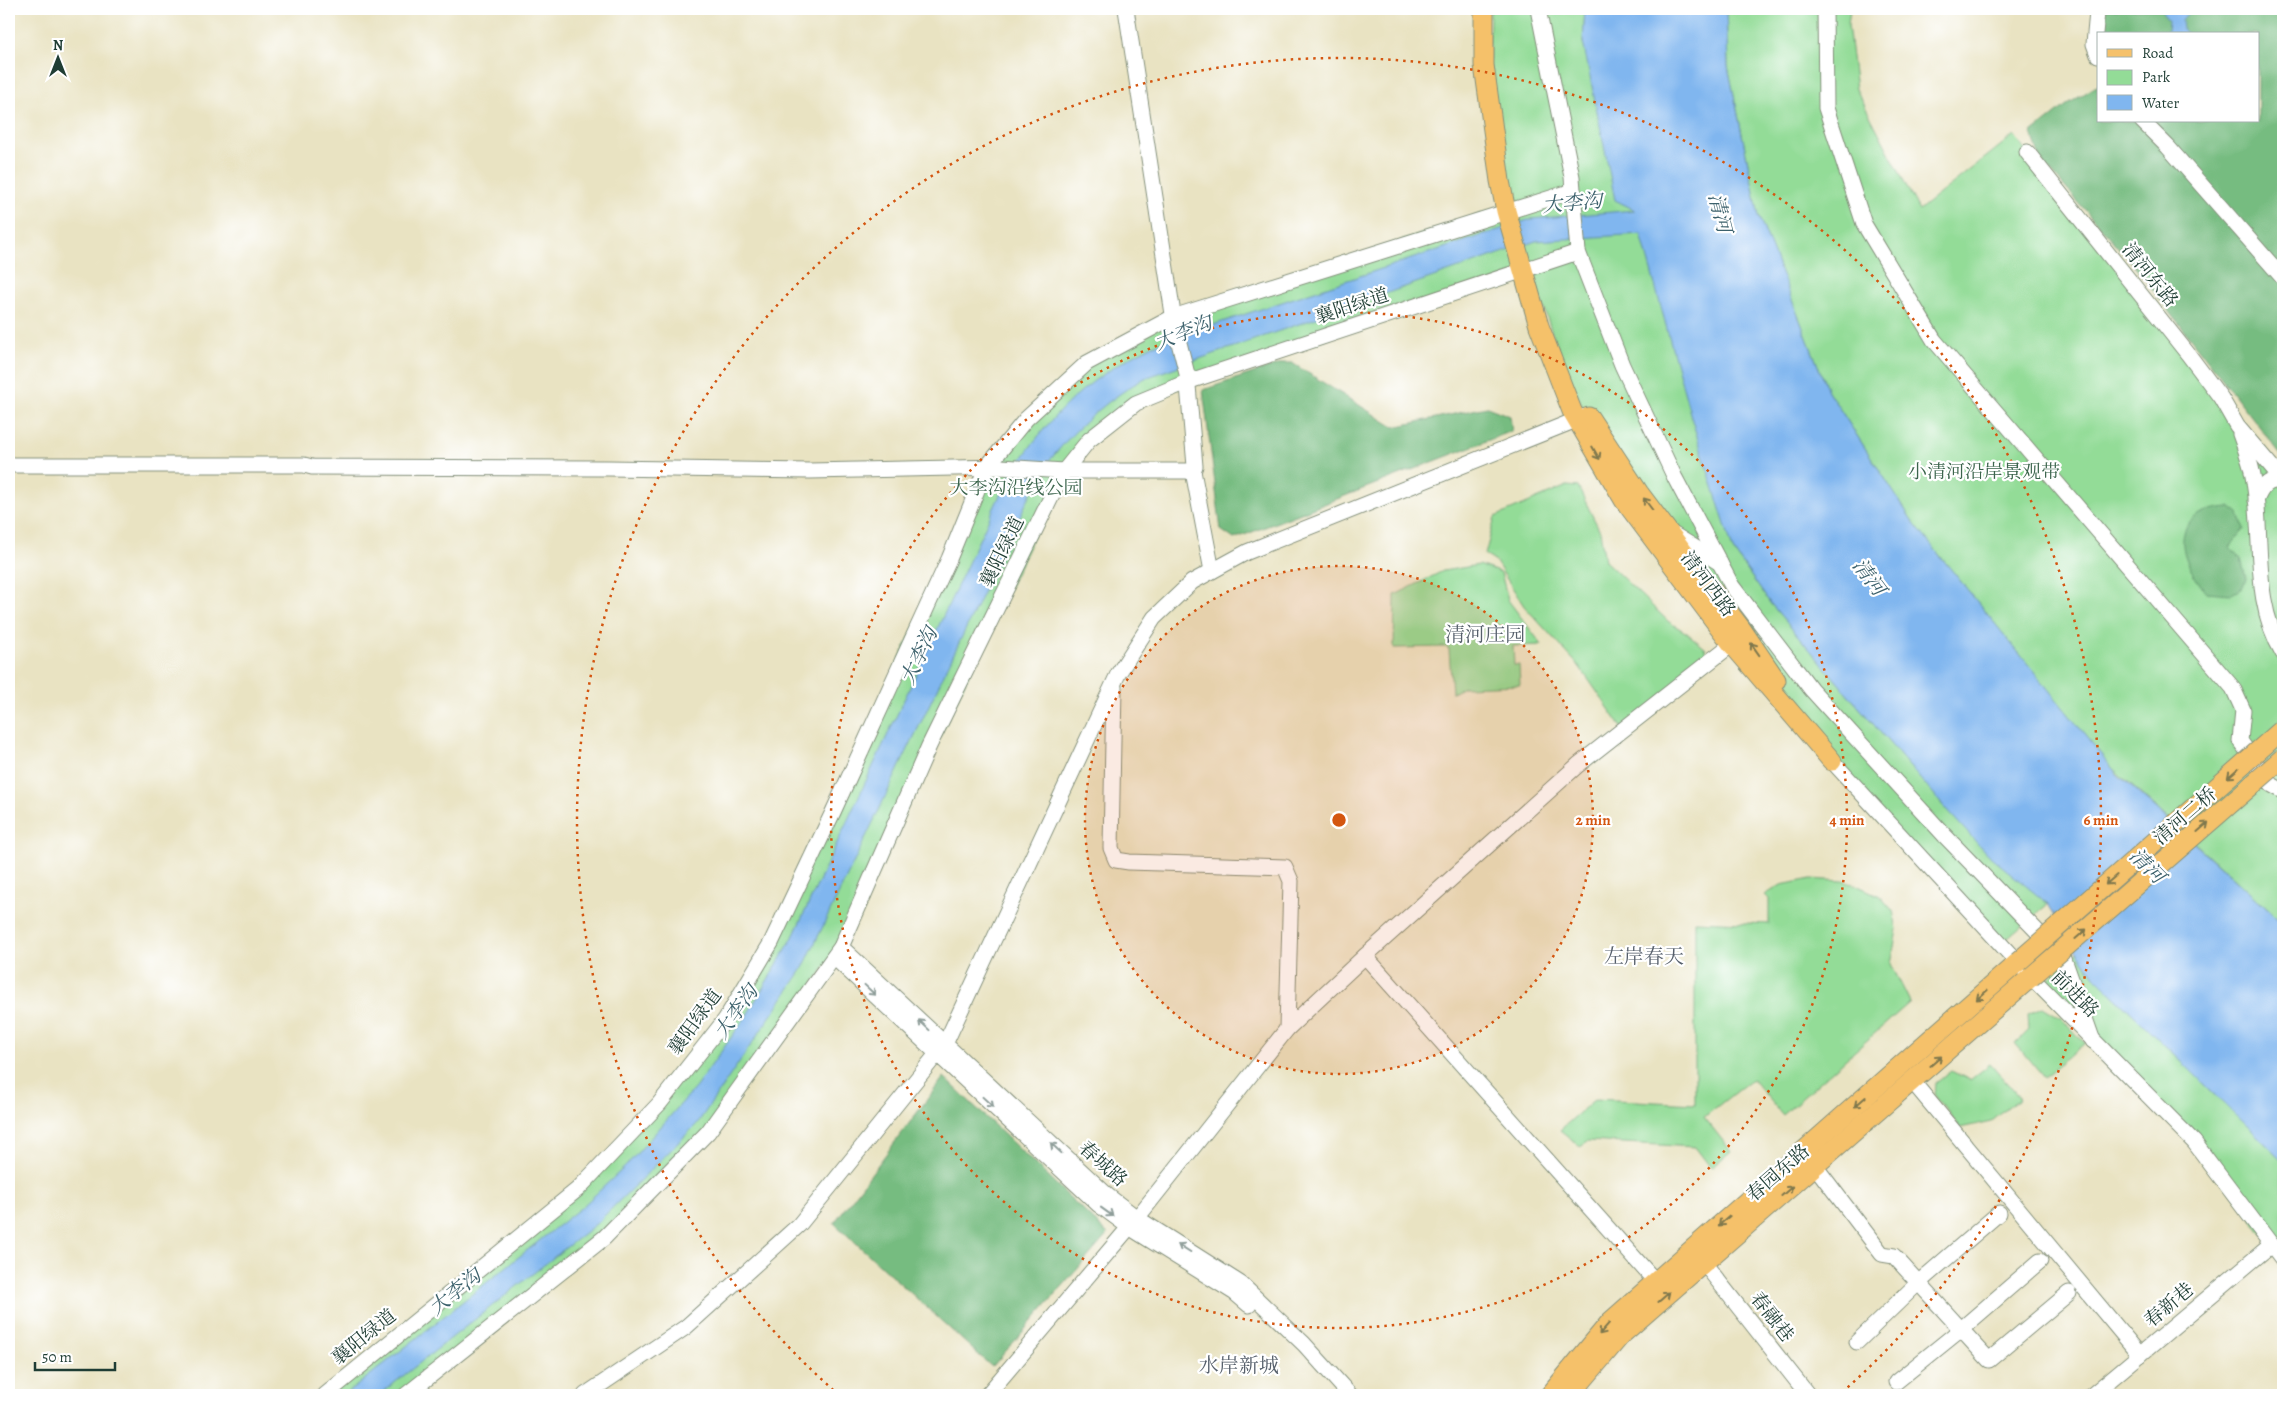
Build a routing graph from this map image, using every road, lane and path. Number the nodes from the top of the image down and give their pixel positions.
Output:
1 (1126, 9) edge
2 (1484, 9) edge
3 (1496, 9) edge
4 (1538, 9) edge
5 (1824, 9) edge
6 (2101, 9) edge
7 (2097, 52) edge
8 (2143, 122) edge
9 (2027, 152) dead end
10 (1573, 194) junction
11 (1512, 215) junction
12 (1577, 248) junction
13 (1526, 266) junction
14 (2283, 278) edge
15 (1174, 317) junction
16 (1187, 378) junction
17 (1583, 414) junction
18 (2237, 426) junction
19 (9, 464) edge
20 (986, 468) junction
21 (1064, 471) junction
22 (1194, 471) junction
23 (2283, 481) edge
24 (2256, 501) junction
25 (1667, 530) junction
26 (1721, 564) junction
27 (1212, 572) junction
28 (1732, 644) junction
29 (2283, 653) edge
30 (1114, 681) junction
31 (2283, 729) edge
32 (2283, 758) edge
33 (1832, 761) junction
34 (2283, 791) edge
35 (838, 952) junction
36 (1365, 956) junction
37 (2018, 962) junction
38 (2031, 978) junction
39 (1287, 1028) junction
40 (2093, 1040) junction
41 (941, 1049) junction
42 (1912, 1081) junction
43 (1815, 1166) junction
44 (1999, 1213) dead end
45 (1133, 1223) junction
46 (2272, 1245) junction
47 (2283, 1260) edge
48 (2040, 1261) dead end
49 (1704, 1263) junction
50 (1655, 1282) junction
51 (1918, 1282) junction
52 (2069, 1294) dead end
53 (1961, 1329) junction
54 (1857, 1342) dead end
55 (2140, 1355) junction
56 (1896, 1382) dead end
57 (325, 1395) edge
58 (406, 1395) edge
59 (585, 1395) edge
60 (987, 1395) edge
61 (1336, 1395) edge
62 (1350, 1395) edge
63 (1550, 1395) edge
64 (1570, 1395) edge
65 (1808, 1395) edge
66 (2092, 1395) edge

1 - 15 street
2 - 11 main road
3 - 11 main road
4 - 10 street
5 - 34 street
6 - 7 street
8 - 14 street
9 - 18 street, 清河东路
10 - 11 street, 襄阳绿道
10 - 12 street
11 - 13 main road
11 - 15 street, 襄阳绿道
12 - 13 street, 襄阳绿道
12 - 26 street
13 - 16 street, 襄阳绿道
13 - 17 main road
15 - 16 street
15 - 20 street, 襄阳绿道
16 - 21 street, 襄阳绿道
16 - 22 street
25 -> 17 main road, 清河西路
17 - 27 street
17 -> 28 main road
18 - 23 street, 清河东路
18 - 24 street, 清河东路
19 - 20 street
20 - 21 street
20 - 57 street, 襄阳绿道
21 - 22 street
21 - 35 street, 襄阳绿道
22 - 27 street
23 - 24 street
24 - 29 street, 清河东路
25 - 26 street
33 -> 25 main road, 清河西路
26 - 40 street
27 - 30 street
28 - 33 main road
28 - 36 street
30 - 39 street
30 - 41 street
31 -> 37 main road, 清河二桥, bridge
38 -> 32 main road, 清河二桥, bridge
33 - 37 street, 前进路
35 - 41 street, 春城路
35 - 58 street, 襄阳绿道
36 - 39 street
36 - 50 street
37 - 38 street, 前进路
37 -> 50 main road, 春园东路
38 - 40 street, 前进路
42 -> 38 main road, 春园东路
39 - 45 street
40 - 46 street, 前进路
41 - 45 street, 春城路
41 - 59 street
42 - 43 main road, 春园东路
42 - 55 street
49 -> 43 main road, 春园东路
43 - 51 street
44 - 51 street
45 - 60 street
45 - 61 street, 春城路
62 -> 45 street, 春城路
46 - 47 street, 前进路
46 - 55 street, 春新巷
48 - 53 street
64 -> 49 main road, 春园东路
49 - 65 street, 春融巷
50 -> 63 main road, 春园东路
51 - 53 street
51 - 54 street
52 - 53 street
53 - 56 street
55 - 66 street, 春新巷

